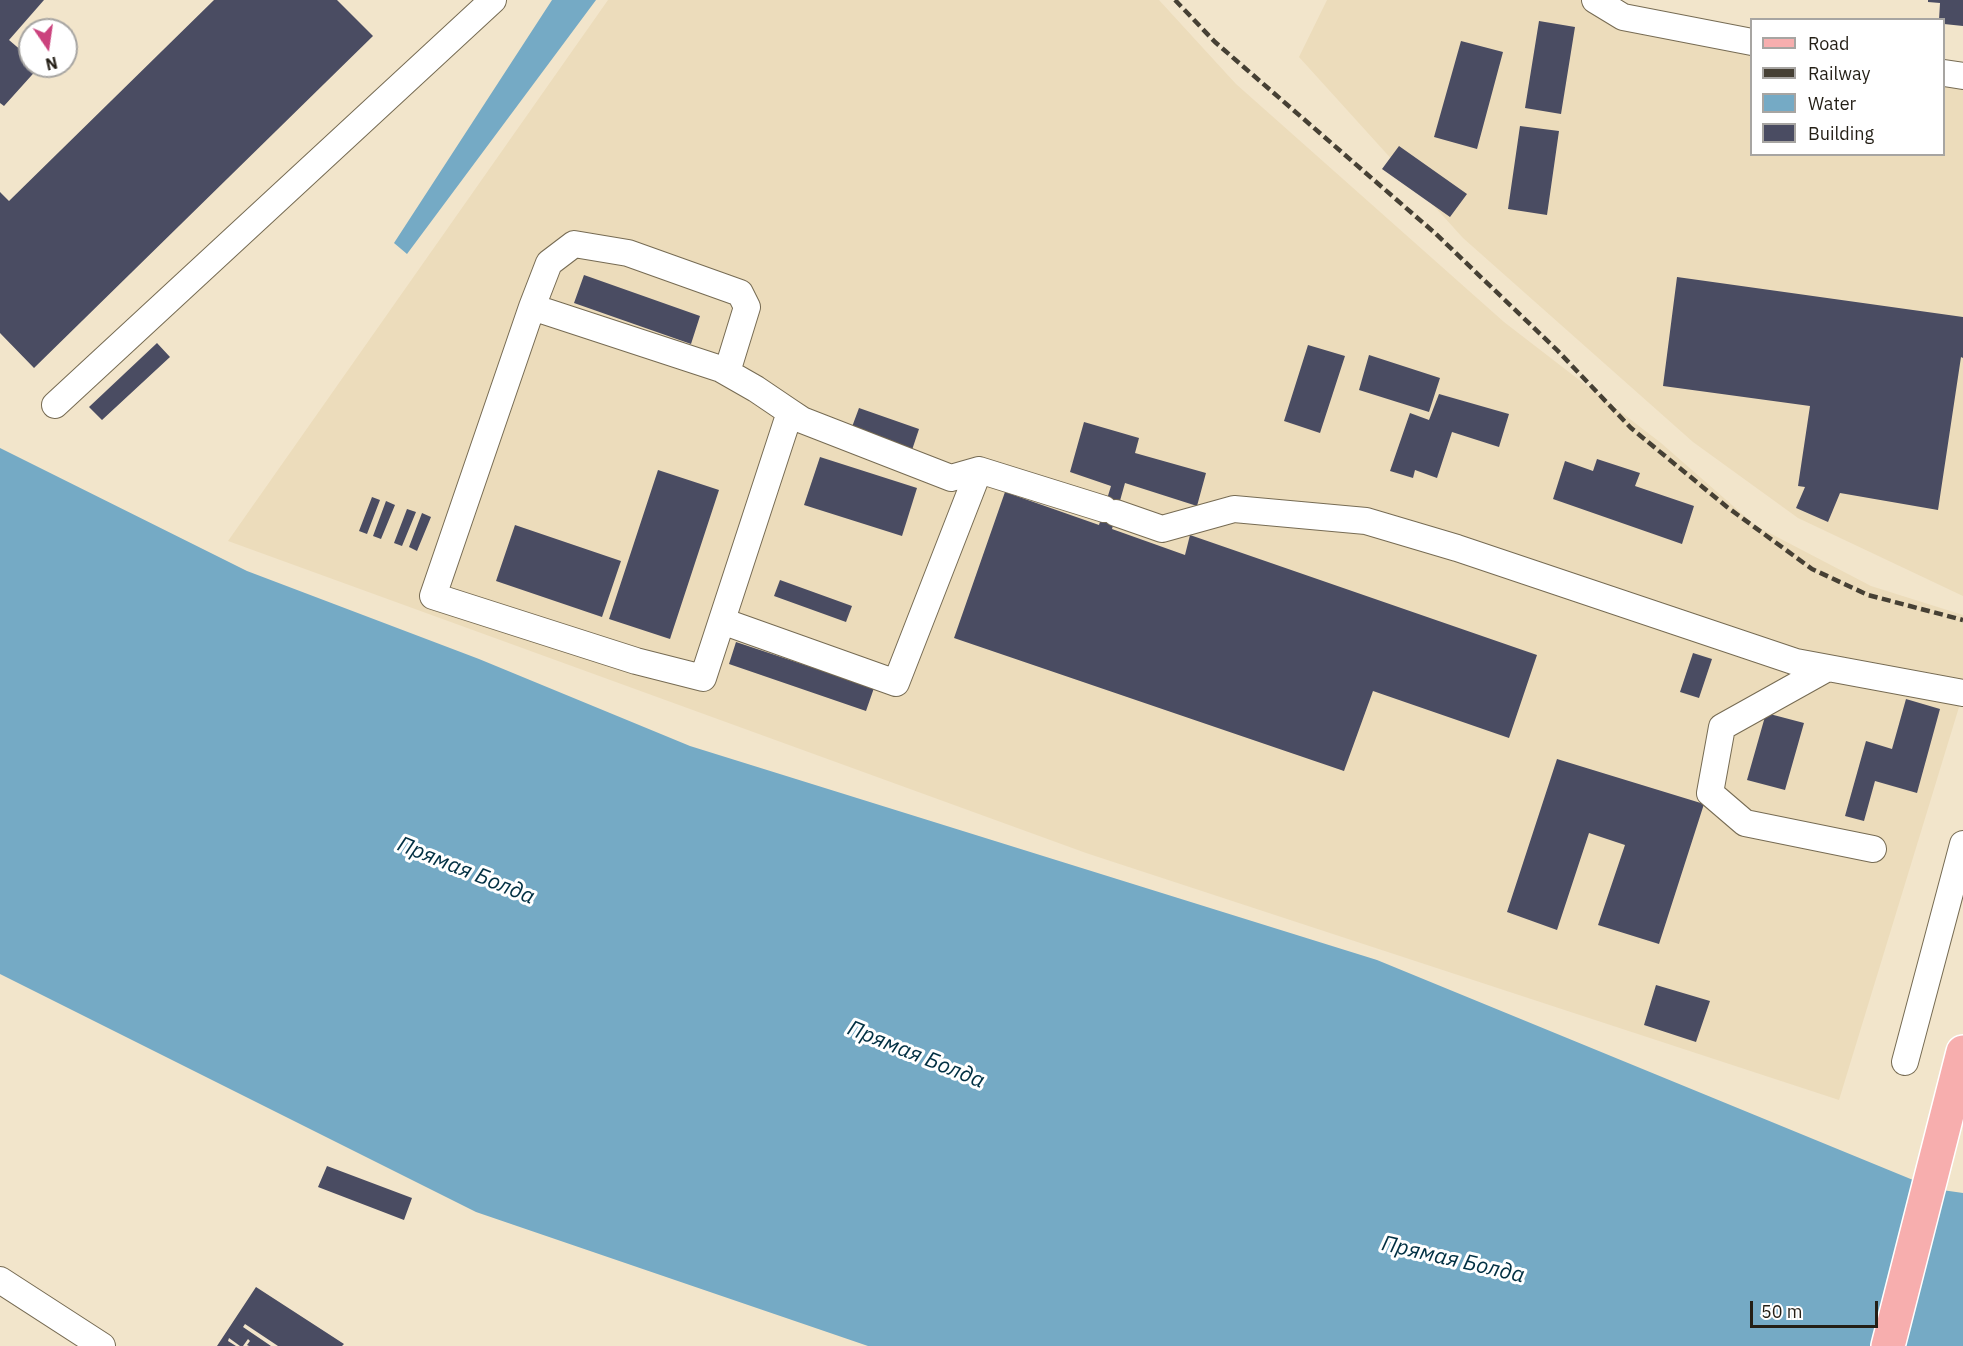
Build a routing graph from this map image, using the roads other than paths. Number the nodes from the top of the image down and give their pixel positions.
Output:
1 (493, 0) edge
2 (1595, 0) edge
3 (1750, 42) edge
4 (1945, 73) edge
5 (1963, 76) edge
6 (532, 307) junction
7 (727, 372) junction
8 (55, 405) dead end
9 (790, 412) junction
10 (979, 470) junction
11 (722, 621) junction
12 (1826, 669) junction
13 (1963, 693) edge
14 (1963, 844) edge
15 (1873, 849) dead end
16 (1963, 1052) edge
17 (1905, 1062) dead end
18 (0, 1281) edge
19 (102, 1346) edge
20 (1888, 1346) edge

1 - 8 street
2 - 3 street
4 - 5 street
6 - 7 street
6 - 7 street
6 - 11 street
7 - 9 street
9 - 10 street
9 - 11 street
10 - 11 street
10 - 12 street
12 - 13 street
12 - 15 street
14 - 17 street
16 - 20 main road
18 - 19 street

